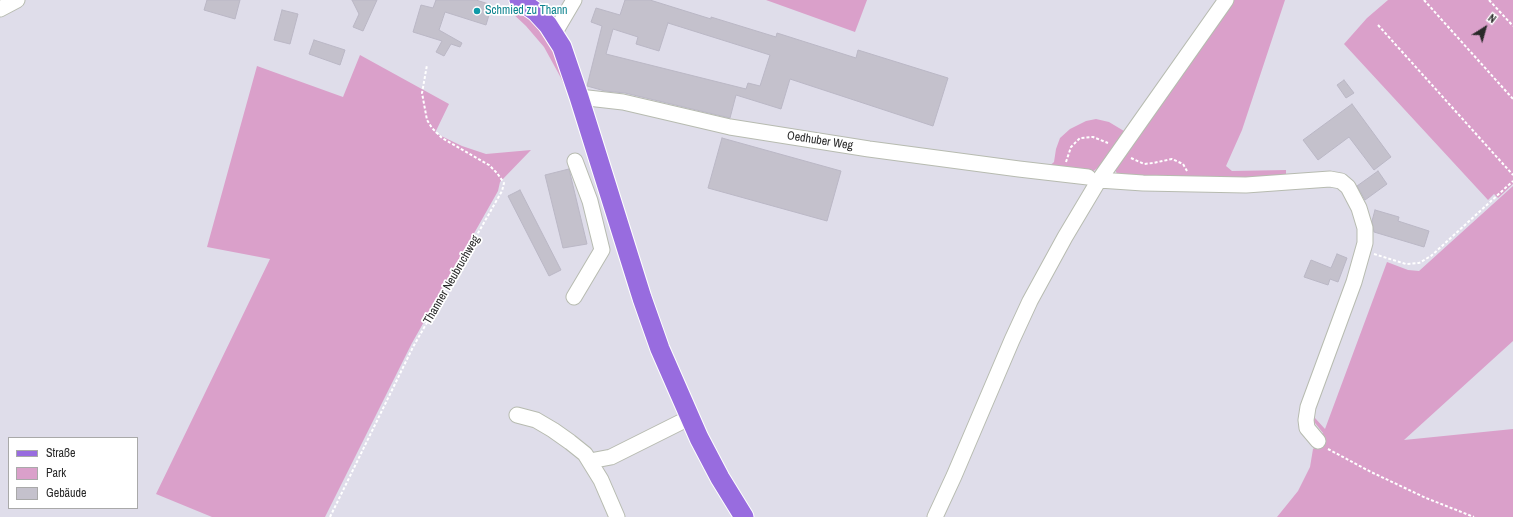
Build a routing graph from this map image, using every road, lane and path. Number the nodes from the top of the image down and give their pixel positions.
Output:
1 (16, 0) edge
2 (574, 0) edge
3 (1226, 0) edge
4 (1424, 0) edge
5 (1489, 0) edge
6 (528, 2) edge
7 (0, 9) edge
8 (1378, 25) dead end
9 (1513, 26) edge
10 (554, 34) junction
11 (427, 65) dead end
12 (579, 97) junction
13 (1513, 99) edge
14 (1108, 143) dead end
15 (1131, 158) dead end
16 (575, 161) dead end
17 (1063, 174) junction
18 (1513, 175) edge
19 (1094, 178) junction
20 (1513, 181) edge
21 (1188, 184) junction
22 (609, 195) junction
23 (590, 201) junction
24 (1364, 250) junction
25 (574, 296) dead end
26 (517, 414) dead end
27 (689, 418) junction
28 (1318, 441) joint
29 (590, 461) junction
30 (330, 517) edge
31 (617, 517) edge
32 (744, 517) edge
33 (935, 517) edge
34 (1474, 517) edge

1 - 7 street
2 - 10 street
3 - 19 street
4 - 13 path
5 - 9 path
6 - 10 main road
8 - 18 path
10 - 12 main road
11 - 30 path, Thanner Neubruchweg
12 - 17 street, Oedhuber Weg
12 - 22 main road
14 - 17 path
15 - 21 path
16 - 23 street
17 - 19 street, Oedhuber Weg
19 - 21 street, Oedhuber Weg
19 - 33 street
20 - 24 path
21 - 24 street, Oedhuber Weg
22 - 23 street
22 - 27 main road
23 - 25 street
24 - 28 street, Oedhuber Weg
26 - 29 street
27 - 29 street
27 - 32 main road
28 - 34 path
29 - 31 street

